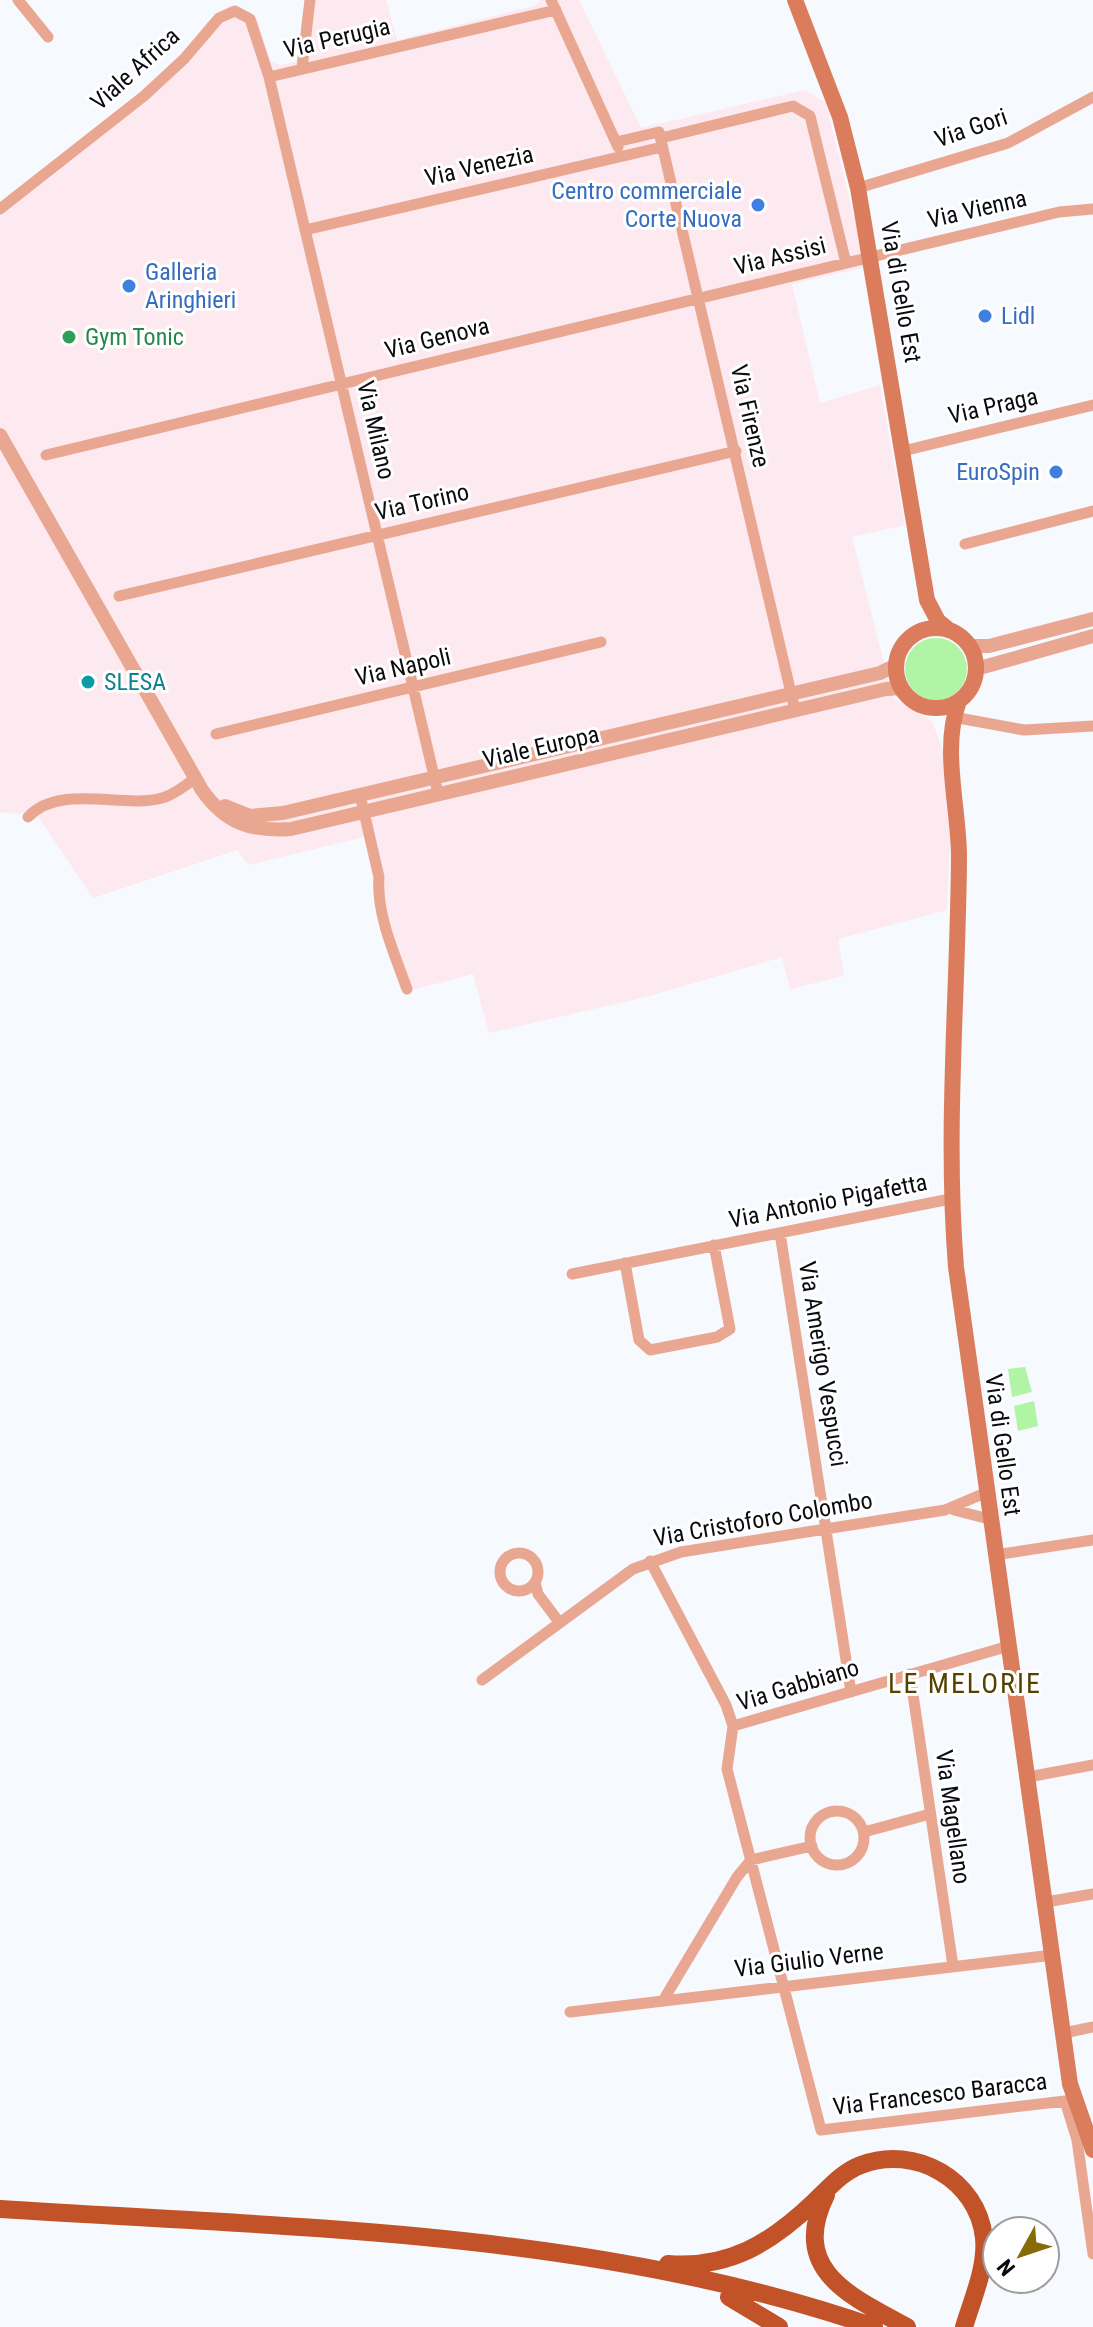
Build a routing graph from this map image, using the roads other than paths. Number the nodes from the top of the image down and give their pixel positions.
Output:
1 (18, 0) edge
2 (310, 0) edge
3 (795, 0) edge
4 (553, 5) edge
5 (48, 37) dead end
6 (302, 68) junction
7 (269, 77) junction
8 (1093, 97) edge
9 (661, 139) junction
10 (616, 142) junction
11 (621, 156) junction
12 (858, 188) junction
13 (0, 209) edge
14 (1093, 209) edge
15 (305, 230) junction
16 (872, 257) junction
17 (846, 263) junction
18 (699, 298) junction
19 (342, 384) junction
20 (1093, 405) edge
21 (2, 446) edge
22 (736, 451) junction
23 (903, 451) junction
24 (46, 455) dead end
25 (1093, 511) edge
26 (378, 535) junction
27 (965, 544) dead end
28 (119, 596) dead end
29 (927, 600) junction
30 (1093, 619) edge
31 (949, 630) junction
32 (913, 636) junction
33 (1093, 636) edge
34 (601, 642) dead end
35 (970, 646) junction
36 (896, 665) junction
37 (976, 669) junction
38 (413, 688) junction
39 (902, 688) junction
40 (791, 694) junction
41 (795, 710) junction
42 (944, 711) junction
43 (1093, 726) edge
44 (216, 734) dead end
45 (434, 777) junction
46 (198, 784) junction
47 (438, 793) junction
48 (360, 795) junction
49 (364, 812) junction
50 (28, 817) dead end
51 (407, 989) dead end
52 (950, 1199) junction
53 (780, 1233) junction
54 (714, 1245) junction
55 (625, 1263) junction
56 (572, 1274) dead end
57 (985, 1493) junction
58 (945, 1510) junction
59 (989, 1519) junction
60 (825, 1529) junction
61 (1093, 1540) edge
62 (995, 1555) junction
63 (650, 1561) junction
64 (530, 1586) dead end
65 (559, 1622) junction
66 (1009, 1646) junction
67 (910, 1674) junction
68 (482, 1680) dead end
69 (851, 1692) junction
70 (733, 1726) junction
71 (1093, 1765) edge
72 (1028, 1777) junction
73 (930, 1814) junction
74 (864, 1832) junction
75 (812, 1846) junction
76 (751, 1860) junction
77 (1093, 1894) edge
78 (1046, 1902) junction
79 (1053, 1955) junction
80 (953, 1966) junction
81 (784, 1985) junction
82 (664, 1999) junction
83 (570, 2012) dead end
84 (1093, 2027) edge
85 (1064, 2033) junction
86 (1093, 2150) edge
87 (830, 2187) junction
88 (0, 2209) edge
89 (0, 2221) edge
90 (1093, 2254) edge
91 (618, 2263) junction
92 (729, 2297) junction
93 (838, 2322) edge
94 (779, 2327) edge
95 (874, 2327) edge
96 (907, 2327) edge
97 (964, 2327) edge

1 - 5 street
2 - 6 street
3 - 12 main road, Via di Gello Est
4 - 6 street, Via Perugia
4 - 10 street
6 - 7 street, Via Perugia
7 - 13 street, Viale Africa
7 - 15 street, Via Milano
8 - 12 street, Via Gori
9 - 10 street, Via Venezia
9 - 11 street, Via Venezia
9 - 17 street, Via Venezia
9 - 18 street, Via Firenze
10 - 11 street
11 - 15 street, Via Venezia
12 - 16 main road, Via di Gello Est
14 - 16 street, Via Vienna
15 - 19 street, Via Milano
16 - 17 street, Via Assisi
16 - 23 main road, Via di Gello Est
17 - 18 street, Via Assisi
18 - 19 street, Via Genova
18 - 22 street, Via Firenze
19 - 24 street, Via Genova
19 - 26 street, Via Milano
20 - 23 street, Via Praga
21 - 46 street, Viale Europa
22 - 26 street, Via Torino
22 - 40 street, Via Firenze
23 - 29 main road, Via di Gello Est
25 - 27 street
26 - 28 street, Via Torino
26 - 38 street, Via Milano
29 - 31 main road, Via di Gello Est
29 - 32 main road
30 - 35 street
31 - 32 main road
31 - 35 main road
32 - 36 main road
33 - 37 street
34 - 38 street, Via Napoli
35 - 37 main road
36 - 39 main road
36 - 40 street, Viale Europa
37 - 42 main road
38 - 44 street, Via Napoli
38 - 45 street, Via Milano
39 - 41 street, Viale Europa
39 - 42 main road
40 - 41 street, Via Firenze
40 - 45 street, Viale Europa
41 - 47 street, Viale Europa
42 - 43 street
42 - 52 main road, Via di Gello Est
45 - 47 street, Via Milano
45 - 48 street, Viale Europa
46 - 48 street, Viale Europa
46 - 49 street, Viale Europa
46 - 50 street
47 - 49 street, Viale Europa
48 - 49 street
49 - 51 street
52 - 53 street, Via Antonio Pigafetta
52 - 57 main road, Via di Gello Est
53 - 54 street, Via Antonio Pigafetta
53 - 60 street, Via Amerigo Vespucci
54 - 55 street, Via Antonio Pigafetta
54 - 55 street, Via Antonio Pigafetta
55 - 56 street, Via Antonio Pigafetta
57 - 58 street, Via Cristoforo Colombo
57 - 59 main road, Via di Gello Est
58 - 59 street, Via Cristoforo Colombo
58 - 60 street, Via Cristoforo Colombo
59 - 62 main road, Via di Gello Est
60 - 63 street, Via Cristoforo Colombo
60 - 69 street, Via Amerigo Vespucci
61 - 62 street
62 - 66 main road, Via di Gello Est
63 - 65 street, Via Cristoforo Colombo
63 - 70 street
64 - 65 street
65 - 68 street, Via Cristoforo Colombo
66 - 67 street, Via Gabbiano
66 - 72 main road, Via di Gello Est
67 - 69 street, Via Gabbiano
67 - 73 street, Via Magellano
69 - 70 street, Via Gabbiano
70 - 76 street, Via Gabbiano
71 - 72 street
72 - 78 main road, Via di Gello Est
73 - 74 street
73 - 80 street, Via Magellano
74 - 75 street
74 - 75 street
75 - 76 street
76 - 81 street
76 - 82 street
77 - 78 street
78 - 79 main road, Via di Gello Est
79 - 80 street, Via Giulio Verne
79 - 85 main road, Via di Gello Est
80 - 81 street, Via Giulio Verne
81 - 82 street, Via Giulio Verne
81 - 90 street, Via Francesco Baracca
82 - 83 street, Via Giulio Verne
84 - 85 street
85 - 86 main road, Via di Gello Est
87 - 91 highway
87 - 96 highway
87 - 97 highway
88 - 91 highway
89 - 92 highway
91 - 93 highway
92 - 93 highway
92 - 94 highway
93 - 95 highway

